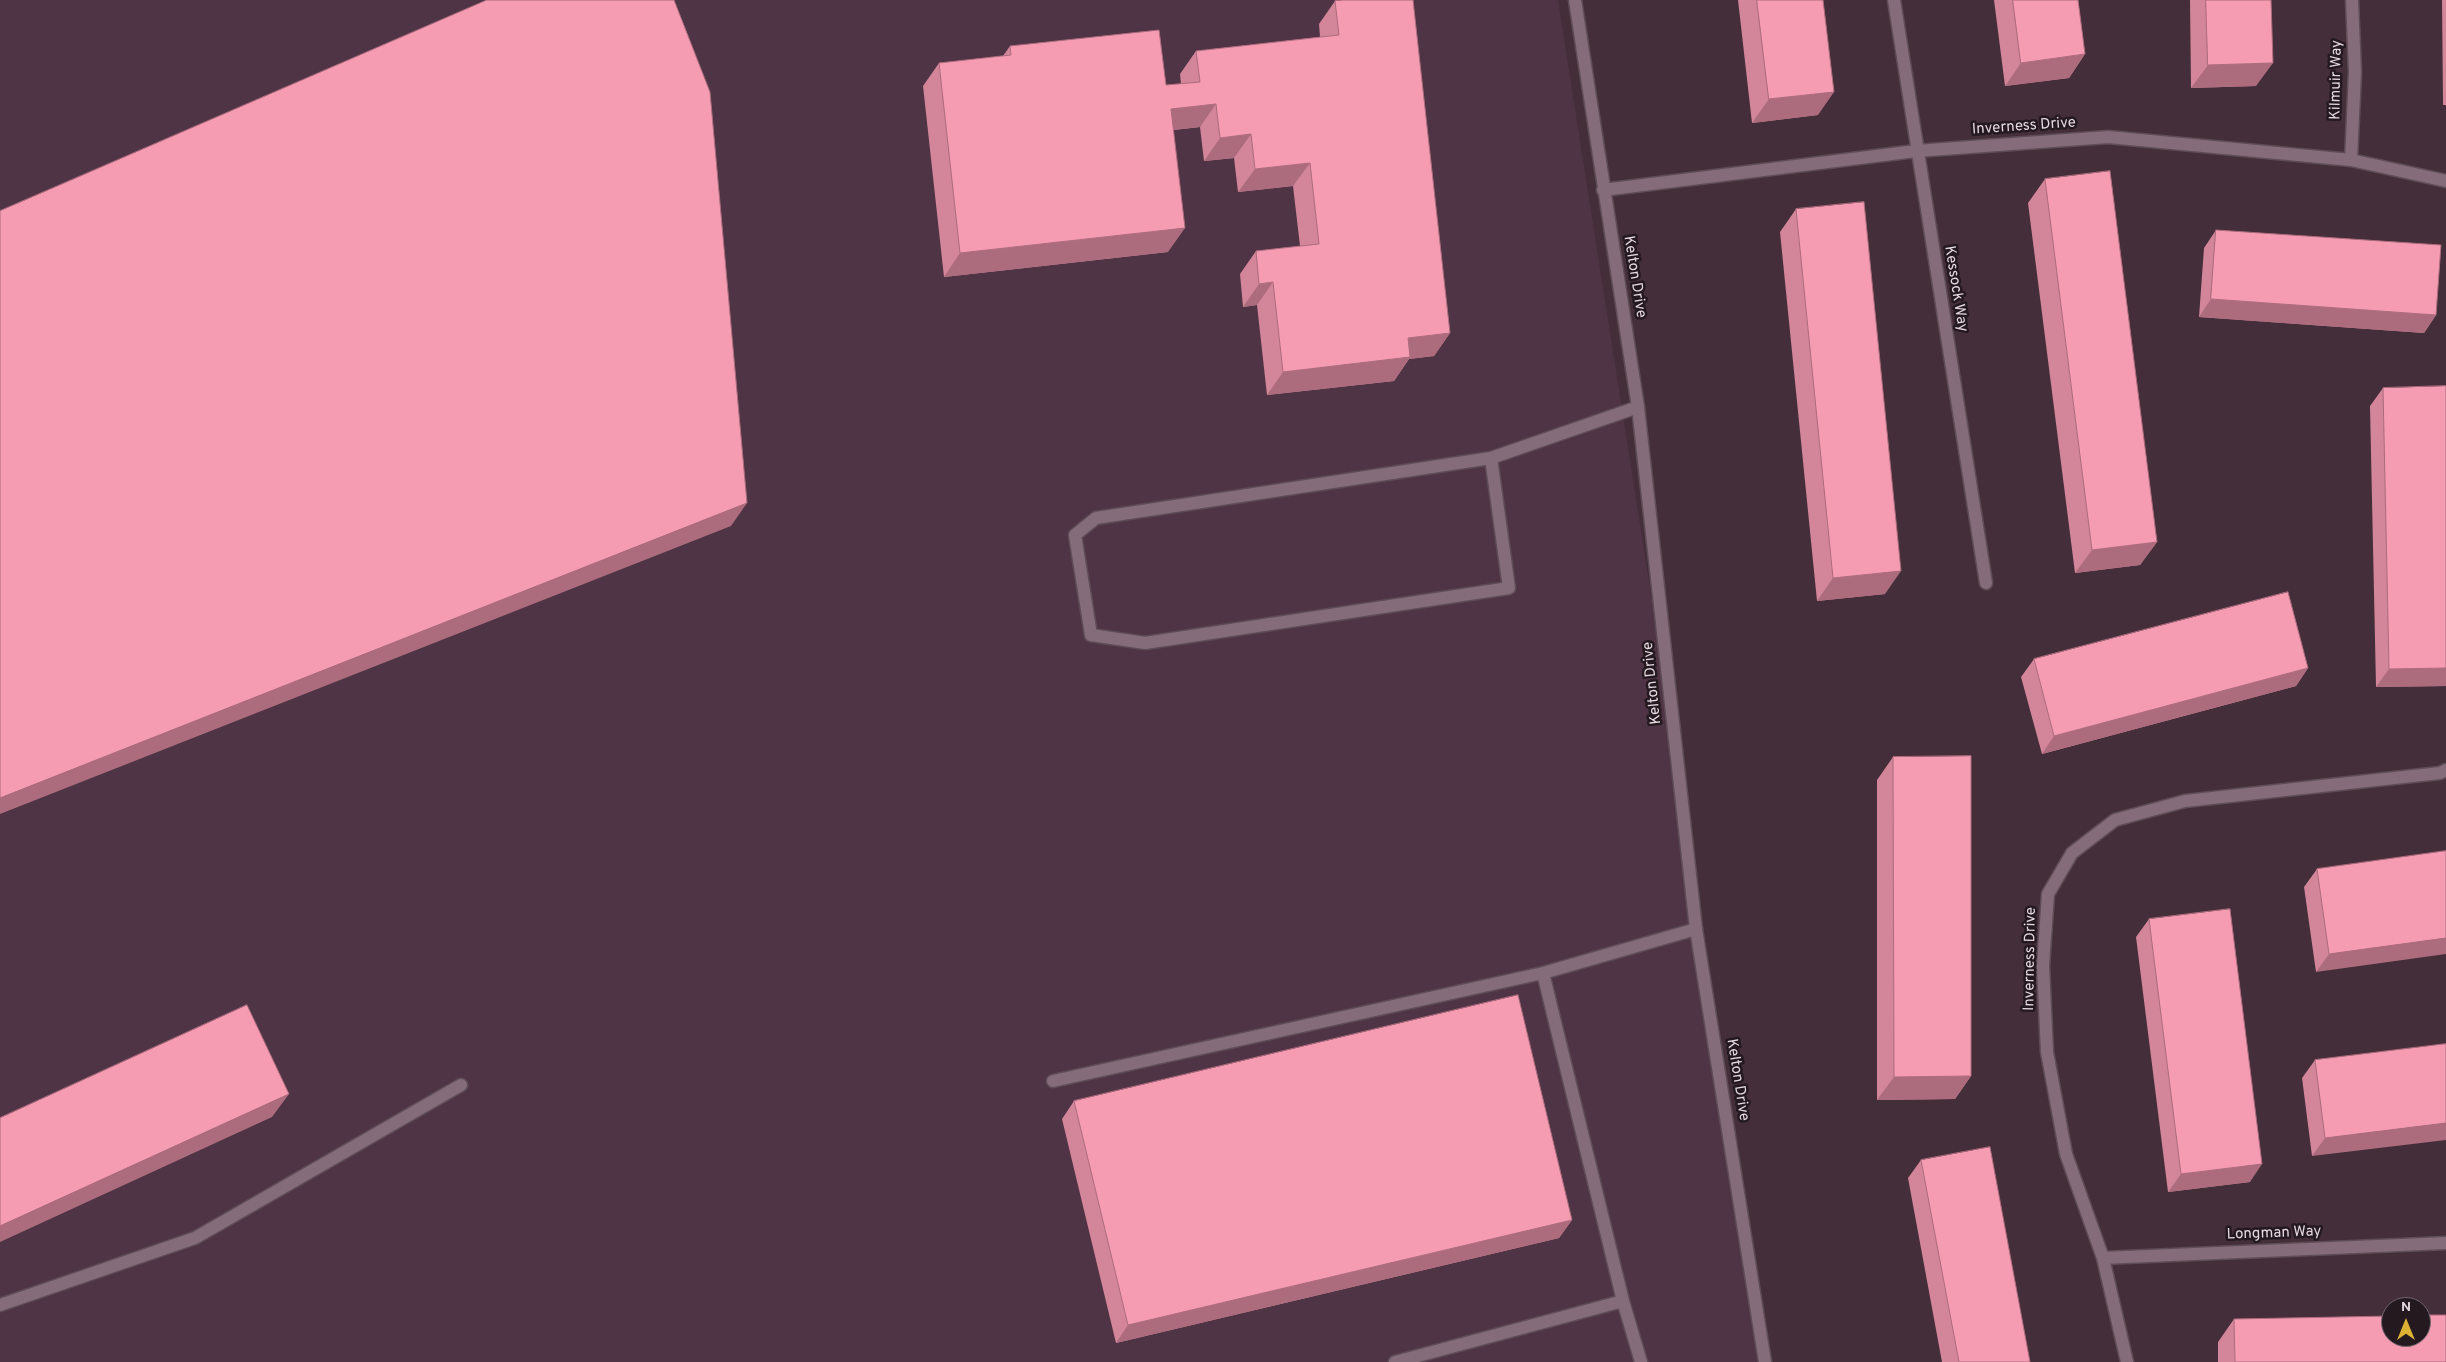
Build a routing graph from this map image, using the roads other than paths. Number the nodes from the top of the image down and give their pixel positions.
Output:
1 (1574, 0) edge
2 (1894, 0) edge
3 (2352, 0) edge
4 (1916, 151) junction
5 (2351, 160) junction
6 (2446, 181) edge
7 (1603, 190) junction
8 (1638, 407) junction
9 (1491, 458) junction
10 (1986, 584) dead end
11 (2446, 770) edge
12 (1696, 929) junction
13 (1543, 973) junction
14 (1053, 1080) dead end
15 (461, 1085) dead end
16 (2446, 1243) edge
17 (2103, 1258) junction
18 (1623, 1301) junction
19 (0, 1305) edge
20 (1395, 1362) edge
21 (1641, 1362) edge
22 (1766, 1362) edge
23 (2127, 1362) edge

1 - 7 street, Kelton Drive
2 - 4 street, Kessock Way
3 - 5 street, Kilmuir Way
4 - 5 street, Inverness Drive
4 - 7 street, Inverness Drive
4 - 10 street, Kessock Way
5 - 6 street, Inverness Drive
7 - 8 street, Kelton Drive
8 - 9 street
8 - 12 street, Kelton Drive
9 - 9 street
11 - 17 street, Inverness Drive
12 - 13 street
12 - 22 street, Kelton Drive
13 - 14 street
13 - 18 street
15 - 19 street
16 - 17 street, Longman Way
17 - 23 street, Inverness Drive
18 - 20 street
18 - 21 street

